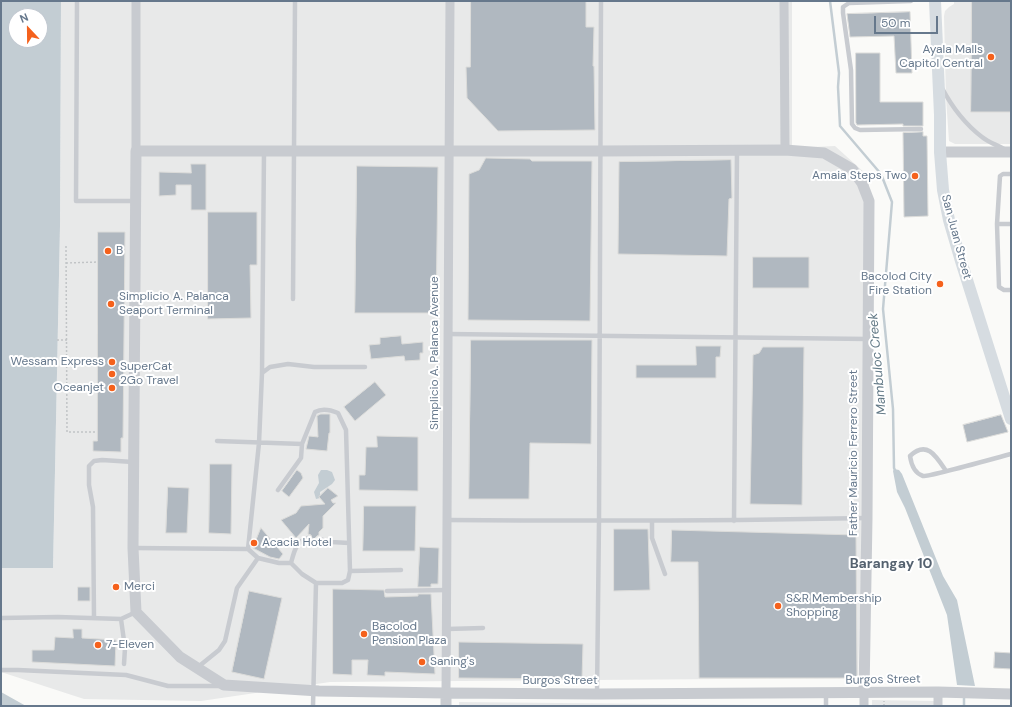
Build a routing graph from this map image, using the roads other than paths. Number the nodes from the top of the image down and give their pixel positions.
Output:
1 (77, 1) edge
2 (136, 1) edge
3 (295, 1) edge
4 (450, 1) edge
5 (601, 1) edge
6 (784, 1) edge
7 (911, 1) edge
8 (935, 1) edge
9 (939, 81) junction
10 (921, 129) dead end
11 (264, 150) junction
12 (295, 150) junction
13 (737, 150) junction
14 (785, 150) junction
15 (136, 151) junction
16 (450, 151) junction
17 (600, 151) junction
18 (940, 152) junction
19 (1010, 152) edge
20 (1011, 174) edge
21 (135, 201) junction
22 (997, 224) junction
23 (1011, 224) edge
24 (1011, 290) edge
25 (293, 299) dead end
26 (448, 334) junction
27 (599, 336) junction
28 (736, 337) junction
29 (868, 339) junction
30 (365, 367) dead end
31 (262, 373) junction
32 (1011, 419) edge
33 (217, 441) dead end
34 (259, 443) junction
35 (302, 444) junction
36 (1011, 454) edge
37 (133, 462) junction
38 (946, 471) junction
39 (278, 490) dead end
40 (867, 518) junction
41 (447, 520) junction
42 (734, 521) junction
43 (599, 522) junction
44 (652, 522) junction
45 (308, 538) dead end
46 (319, 539) dead end
47 (349, 543) junction
48 (133, 548) junction
49 (248, 549) junction
50 (258, 558) junction
51 (291, 564) junction
52 (401, 570) dead end
53 (350, 571) junction
54 (665, 574) dead end
55 (316, 583) junction
56 (447, 590) junction
57 (387, 591) dead end
58 (136, 612) junction
59 (1, 618) edge
60 (94, 618) junction
61 (121, 620) junction
62 (483, 628) dead end
63 (447, 629) junction
64 (124, 664) dead end
65 (197, 667) junction
66 (1, 670) edge
67 (224, 685) junction
68 (313, 691) junction
69 (938, 692) junction
70 (446, 693) junction
71 (597, 694) junction
72 (826, 694) junction
73 (864, 694) junction
74 (1011, 694) edge
75 (313, 706) edge
76 (446, 706) edge
77 (826, 706) edge
78 (864, 706) edge
79 (938, 706) edge

1 - 21 lane
2 - 15 street
3 - 12 lane
4 - 16 street, Simplicio A. Palanca Avenue
5 - 17 lane
6 - 14 street
7 - 10 lane
8 - 9 main road, San Juan Street
9 - 18 main road, San Juan Street
9 - 19 lane
11 - 12 street
11 - 15 street
11 - 31 lane
12 - 16 street
12 - 25 lane
13 - 14 street
13 - 17 street
13 - 28 lane
14 - 29 street, Father Mauricio Ferrero Street
15 - 21 street
16 - 17 street
16 - 26 street, Simplicio A. Palanca Avenue
17 - 27 lane
18 - 19 street
18 - 32 main road, San Juan Street
20 - 22 lane
21 - 37 street
22 - 23 lane
22 - 24 lane
26 - 27 lane
26 - 41 street, Simplicio A. Palanca Avenue
27 - 28 lane
27 - 43 lane
28 - 29 lane
28 - 42 lane
29 - 40 street, Father Mauricio Ferrero Street
30 - 31 lane
31 - 34 lane
33 - 34 lane
34 - 35 lane
34 - 49 lane
35 - 39 lane
35 - 47 lane
36 - 38 lane
37 - 48 street
37 - 60 lane
38 - 38 lane
40 - 42 lane
40 - 73 street, Father Mauricio Ferrero Street
41 - 43 lane
41 - 56 street, Simplicio A. Palanca Avenue
42 - 44 lane
43 - 44 lane
43 - 71 lane
44 - 54 lane
45 - 51 lane
46 - 47 lane
47 - 53 lane
48 - 49 lane
48 - 58 street
49 - 50 lane
50 - 51 lane
50 - 65 lane
51 - 55 lane
52 - 53 lane
53 - 55 lane
55 - 68 lane
56 - 57 lane
56 - 63 street, Simplicio A. Palanca Avenue
58 - 61 lane
58 - 65 street, Burgos Street
59 - 60 lane
60 - 61 lane
61 - 64 lane
62 - 63 lane
63 - 70 street, Simplicio A. Palanca Avenue
65 - 67 street, Burgos Street
66 - 67 lane
67 - 68 street, Burgos Street
68 - 70 street, Burgos Street
68 - 75 lane
69 - 73 street, Burgos Street
69 - 74 street, Burgos Street
69 - 79 street
70 - 71 street, Burgos Street
70 - 76 street, Simplicio A. Palanca Avenue
71 - 72 street, Burgos Street
72 - 73 street, Burgos Street
72 - 77 lane
73 - 78 street, Father Mauricio Ferrero Street

